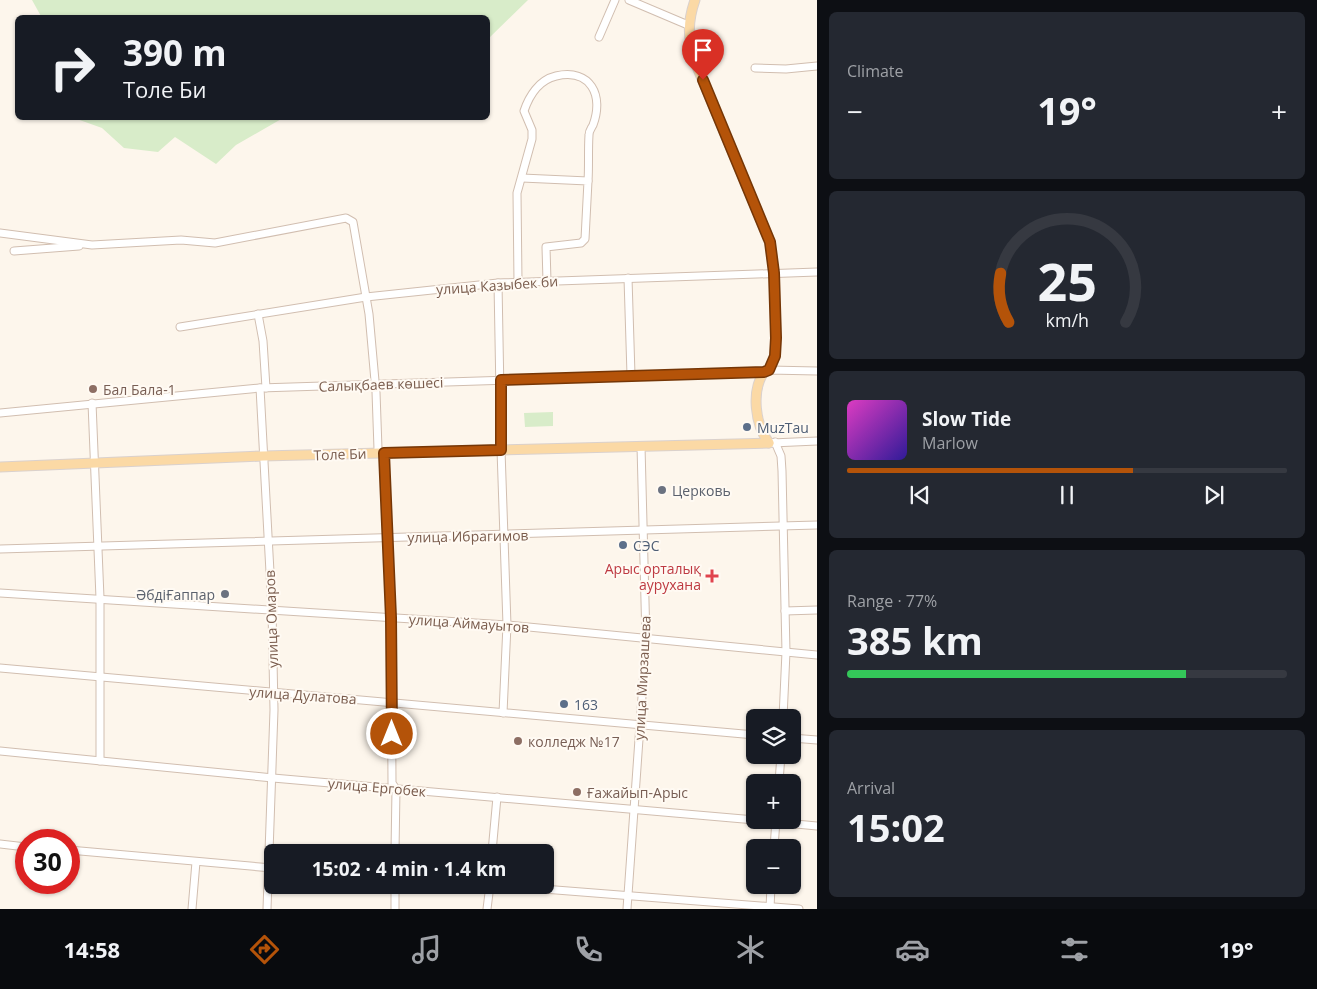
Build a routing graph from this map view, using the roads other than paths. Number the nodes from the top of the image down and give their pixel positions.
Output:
1 (615, 0) edge
2 (629, 0) edge
3 (695, 0) edge
4 (688, 25) junction
5 (600, 36) dead end
6 (817, 66) edge
7 (755, 68) dead end
8 (522, 178) junction
9 (588, 182) junction
10 (0, 233) edge
11 (92, 245) junction
12 (14, 251) dead end
13 (817, 272) edge
14 (774, 273) junction
15 (628, 278) junction
16 (547, 281) junction
17 (518, 282) junction
18 (498, 283) junction
19 (366, 297) junction
20 (258, 314) junction
21 (180, 327) dead end
22 (766, 371) junction
23 (817, 371) edge
24 (631, 375) junction
25 (501, 380) junction
26 (374, 383) junction
27 (263, 388) junction
28 (92, 403) junction
29 (0, 412) edge
30 (817, 441) edge
31 (772, 443) junction
32 (641, 446) junction
33 (501, 450) junction
34 (384, 453) junction
35 (263, 456) junction
36 (93, 464) junction
37 (0, 467) edge
38 (817, 525) edge
39 (783, 526) junction
40 (644, 530) junction
41 (505, 535) junction
42 (388, 538) junction
43 (268, 541) junction
44 (98, 546) junction
45 (0, 549) edge
46 (0, 593) edge
47 (100, 598) junction
48 (272, 609) junction
49 (817, 610) edge
50 (785, 611) junction
51 (391, 618) junction
52 (507, 625) junction
53 (646, 640) junction
54 (786, 652) junction
55 (817, 655) edge
56 (0, 668) edge
57 (100, 677) junction
58 (272, 694) junction
59 (393, 702) junction
60 (783, 709) edge
61 (503, 713) junction
62 (641, 725) junction
63 (746, 734) edge
64 (801, 739) edge
65 (817, 740) edge
66 (0, 751) edge
67 (100, 761) junction
68 (273, 778) junction
69 (396, 789) junction
70 (497, 797) junction
71 (633, 810) junction
72 (746, 819) edge
73 (801, 824) edge
74 (817, 826) edge
75 (0, 844) edge
76 (272, 844) edge
77 (395, 844) edge
78 (493, 844) edge
79 (15, 846) edge
80 (80, 851) edge
81 (196, 862) junction
82 (264, 867) edge
83 (554, 890) edge
84 (268, 894) edge
85 (395, 894) edge
86 (490, 894) edge
87 (771, 894) edge
88 (628, 896) junction
89 (770, 908) edge
90 (192, 909) edge
91 (267, 909) edge
92 (395, 909) edge
93 (487, 909) edge
94 (627, 909) edge
95 (799, 909) edge

1 - 5 street
2 - 4 street
3 - 4 main road
4 - 14 main road
6 - 7 street
8 - 9 street
8 - 9 street
8 - 17 street
9 - 16 street
10 - 11 street
11 - 12 street
11 - 19 street
13 - 14 street, улица Казыбек би
14 - 15 street, улица Казыбек би
14 - 22 main road
15 - 16 street, улица Казыбек би
15 - 24 street
16 - 17 street, улица Казыбек би
17 - 18 street, улица Казыбек би
18 - 19 street, улица Казыбек би
18 - 25 street
19 - 20 street, улица Казыбек би
19 - 26 street
20 - 21 street, улица Казыбек би
20 - 27 street, улица Омаров
22 - 23 street, Салықбаев көшесі
22 - 24 street, Салықбаев көшесі
22 - 31 main road
24 - 25 street, Салықбаев көшесі
25 - 26 street, Салықбаев көшесі
25 - 33 street
26 - 27 street, Салықбаев көшесі
26 - 34 street
27 - 28 street, Салықбаев көшесі
27 - 35 street, улица Омаров
28 - 29 street, Салықбаев көшесі
28 - 36 street
30 - 31 street
31 - 32 main road, Толе Би
31 - 39 street
32 - 33 main road, Толе Би
32 - 40 street, улица Мирзашева
33 - 34 main road, Толе Би
33 - 41 street
34 - 35 main road, Толе Би
34 - 42 street
35 - 36 main road, Толе Би
35 - 43 street, улица Омаров
36 - 37 main road, Толе Би
36 - 44 street
38 - 39 street, улица Ибрагимов
39 - 40 street, улица Ибрагимов
39 - 50 street
40 - 41 street, улица Ибрагимов
40 - 53 street, улица Мирзашева
41 - 42 street, улица Ибрагимов
41 - 52 street
42 - 43 street, улица Ибрагимов
42 - 51 street
43 - 44 street, улица Ибрагимов
43 - 48 street, улица Омаров
44 - 45 street, улица Ибрагимов
44 - 47 street
46 - 47 street, улица Аймауытов
47 - 48 street, улица Аймауытов
47 - 57 street
48 - 51 street, улица Аймауытов
48 - 58 street, улица Омаров
49 - 50 street
50 - 54 street
51 - 52 street, улица Аймауытов
51 - 59 street
52 - 53 street, улица Аймауытов
52 - 61 street
53 - 54 street, улица Аймауытов
53 - 62 street, улица Мирзашева
54 - 55 street, улица Аймауытов
54 - 60 street
56 - 57 street, улица Дулатова
57 - 58 street, улица Дулатова
57 - 67 street
58 - 59 street, улица Дулатова
58 - 68 street, улица Омаров
59 - 61 street, улица Дулатова
59 - 69 street
61 - 62 street, улица Дулатова
62 - 63 street, улица Дулатова
62 - 71 street, улица Мирзашева
64 - 65 street
66 - 67 street, улица Ергобек
67 - 68 street, улица Ергобек
68 - 69 street, улица Ергобек
68 - 76 street, улица Омаров
69 - 70 street, улица Ергобек
69 - 77 street
70 - 71 street, улица Ергобек
70 - 78 street
71 - 72 street, улица Ергобек
71 - 88 street, улица Мирзашева
73 - 74 street, улица Ергобек
75 - 79 street
80 - 81 street
81 - 82 street
81 - 90 street
83 - 88 street
84 - 91 street, улица Омаров
85 - 92 street
86 - 93 street
87 - 89 street
88 - 89 street
88 - 94 street, улица Мирзашева
89 - 95 street

